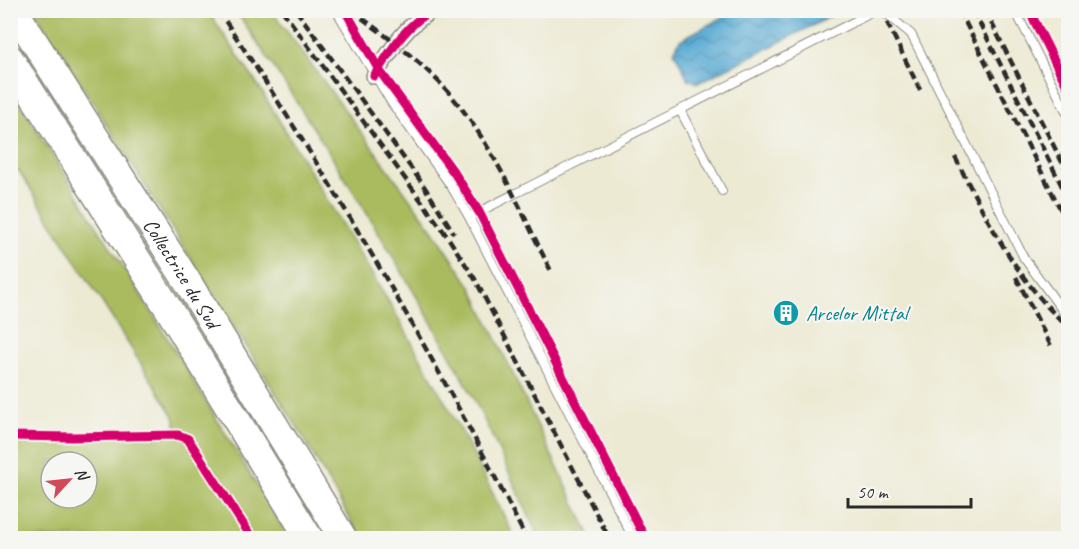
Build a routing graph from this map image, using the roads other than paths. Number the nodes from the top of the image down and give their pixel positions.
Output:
1 (14, 10) edge
2 (336, 10) edge
3 (432, 10) edge
4 (877, 10) edge
5 (882, 10) edge
6 (1015, 10) edge
7 (10, 59) edge
8 (374, 76) junction
9 (680, 110) junction
10 (1068, 115) edge
11 (722, 191) dead end
12 (469, 217) junction
13 (1068, 318) edge
14 (309, 538) edge
15 (343, 538) edge
16 (633, 538) edge

1 - 15 highway, Collectrice du Sud
2 - 8 lane
3 - 8 street
4 - 9 lane
5 - 13 lane
6 - 10 lane
7 - 14 highway, Collectrice du Sud
8 - 12 lane
9 - 11 lane
9 - 12 lane
12 - 16 lane

